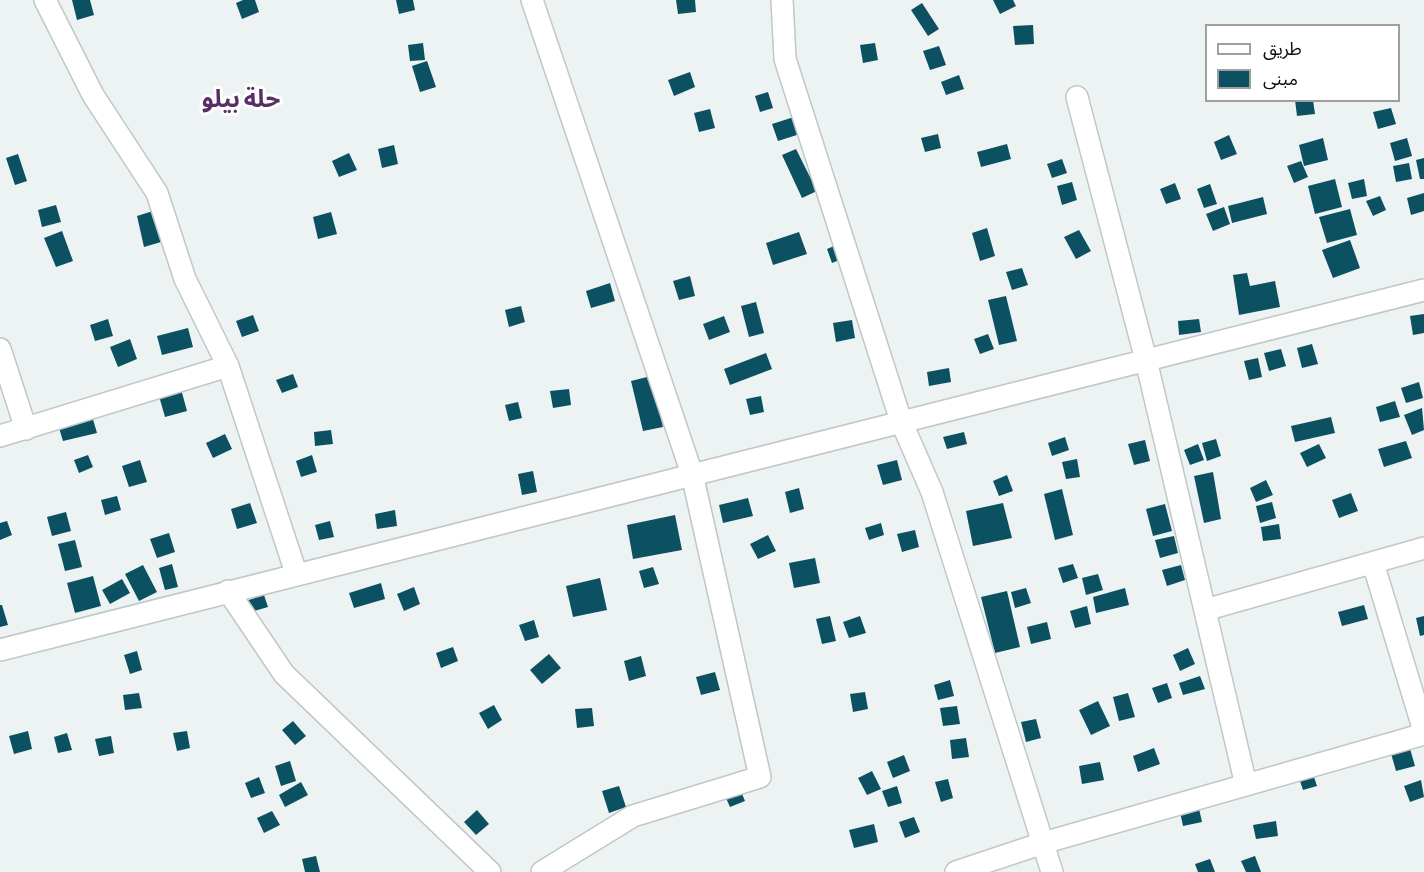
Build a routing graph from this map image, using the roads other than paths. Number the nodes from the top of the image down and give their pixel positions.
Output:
1 (45, 0) edge
2 (532, 0) edge
3 (782, 0) edge
4 (1077, 97) dead end
5 (1424, 290) edge
6 (0, 349) edge
7 (1146, 360) junction
8 (228, 366) junction
9 (901, 421) junction
10 (26, 429) junction
11 (0, 436) edge
12 (692, 474) junction
13 (1424, 548) edge
14 (1373, 563) junction
15 (296, 573) junction
16 (228, 591) junction
17 (1205, 610) junction
18 (0, 650) edge
19 (1424, 732) edge
20 (1246, 785) junction
21 (1043, 843) junction
22 (490, 872) edge
23 (542, 872) edge
24 (956, 872) edge
25 (1052, 872) edge

1 - 8 street
2 - 12 street
3 - 9 street
4 - 7 street
5 - 7 street
6 - 10 street
7 - 9 street
7 - 17 street
8 - 10 street
8 - 15 street
9 - 12 street
9 - 21 street
10 - 11 street
12 - 15 street
12 - 23 street
13 - 14 street
14 - 17 street
14 - 19 street
15 - 16 street
16 - 18 street
16 - 22 street
17 - 20 street
19 - 20 street
20 - 21 street
21 - 24 street
21 - 25 street

